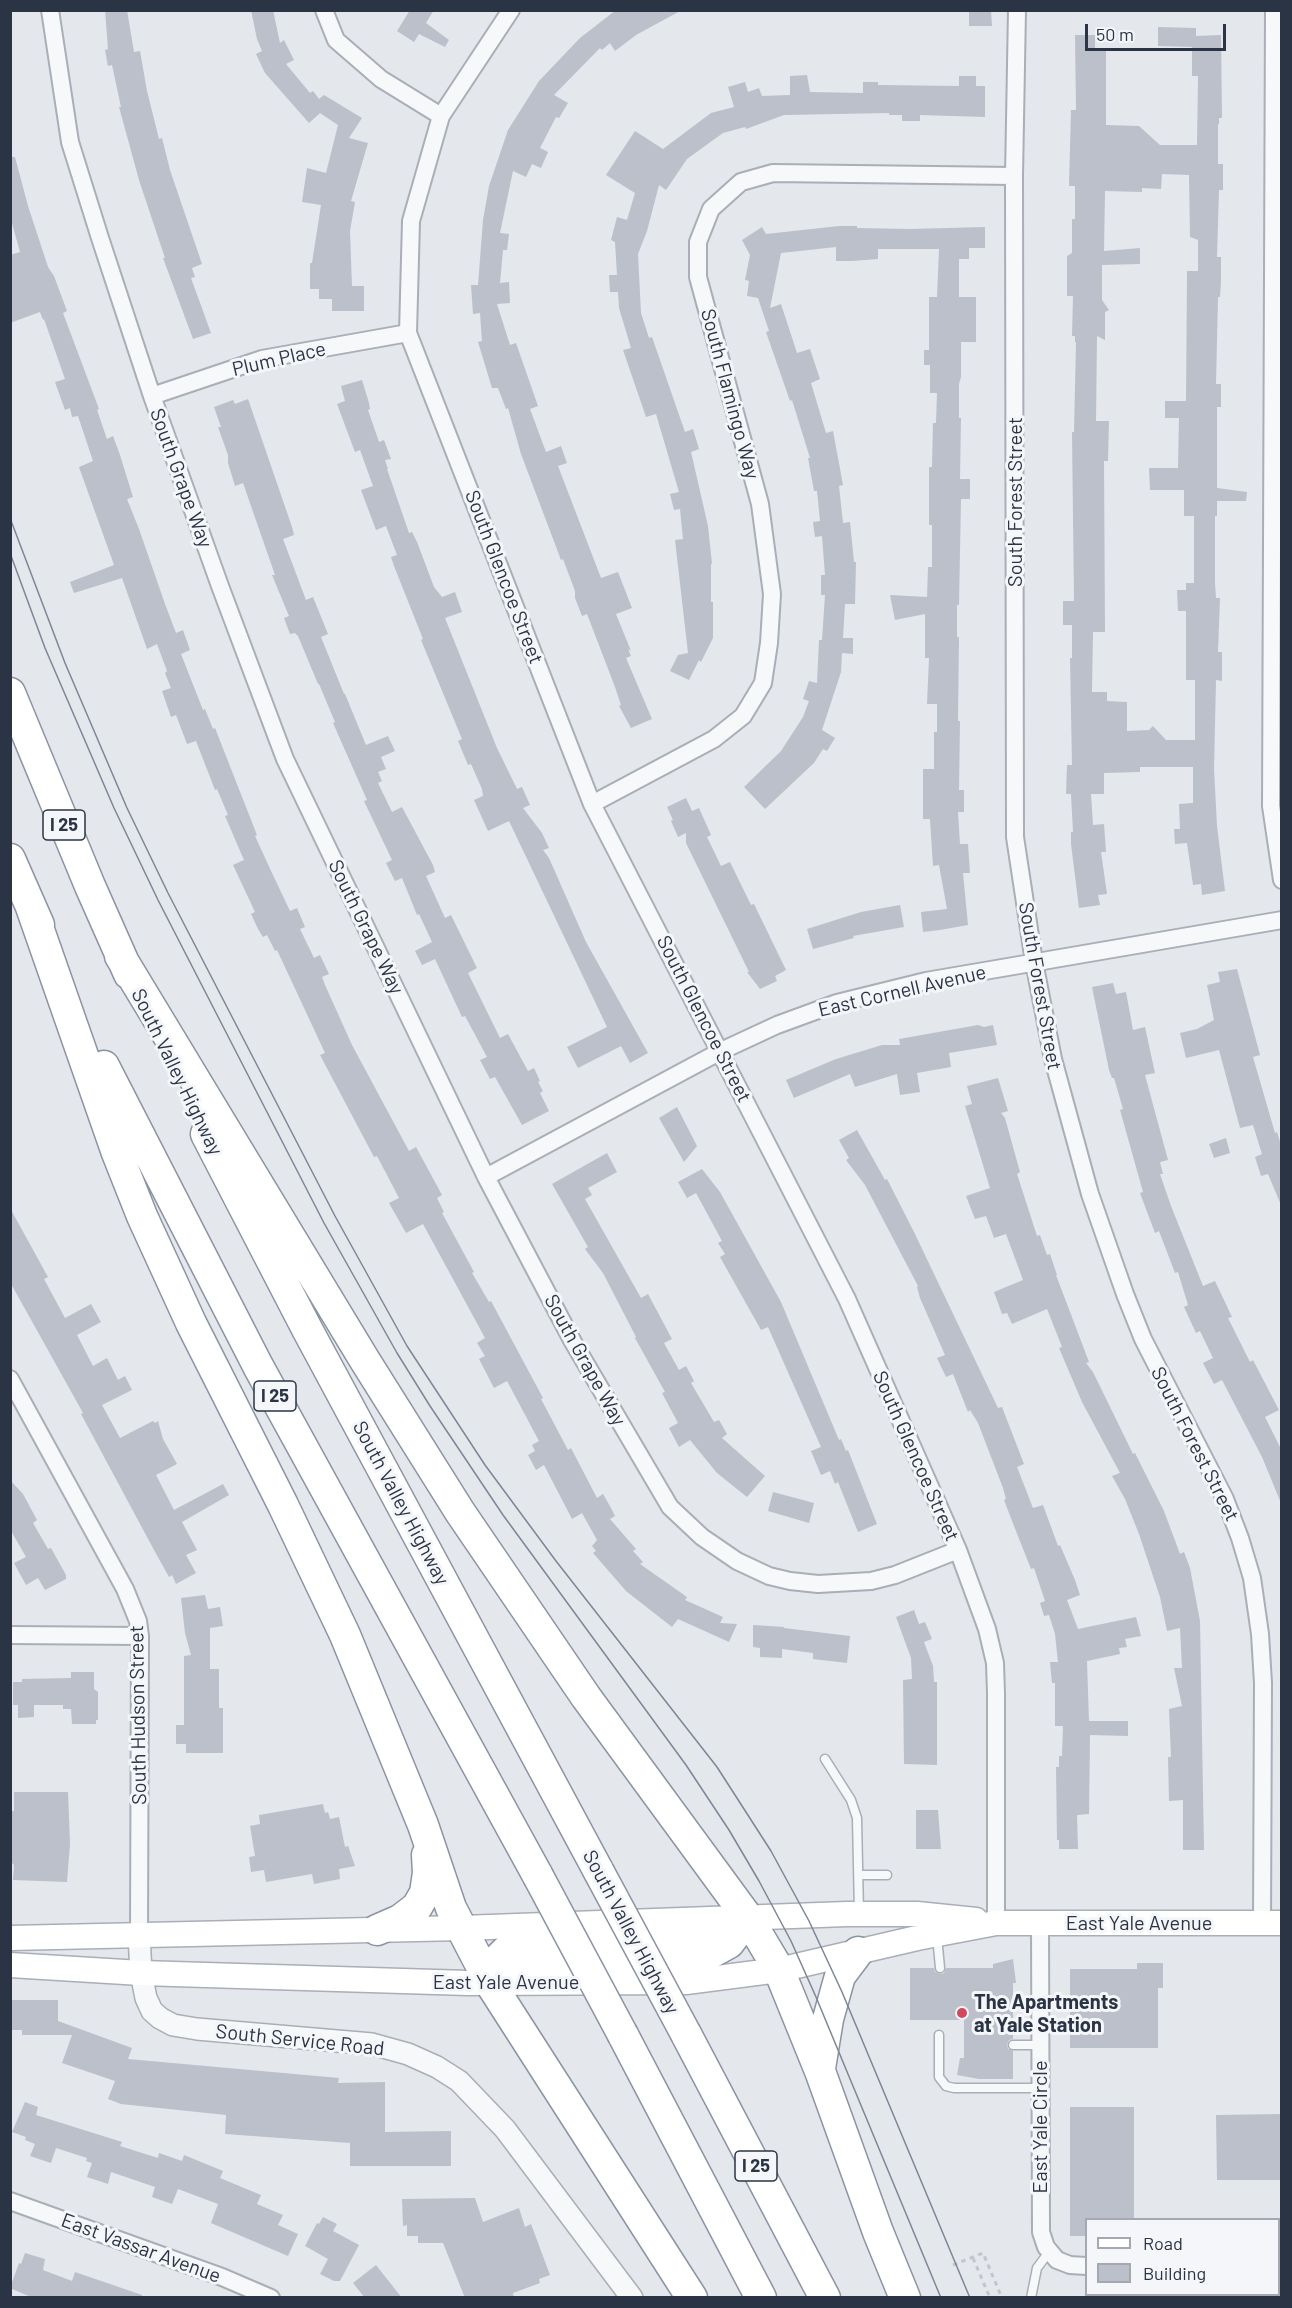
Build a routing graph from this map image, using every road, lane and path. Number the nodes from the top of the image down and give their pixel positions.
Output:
1 (51, 10) edge
2 (324, 10) edge
3 (511, 10) edge
4 (1017, 10) edge
5 (1274, 10) edge
6 (441, 116) junction
7 (1014, 176) junction
8 (408, 333) junction
9 (152, 396) junction
10 (10, 693) edge
11 (592, 804) junction
12 (10, 859) edge
13 (1281, 880) edge
14 (31, 907) junction
15 (1281, 920) edge
16 (120, 956) junction
17 (1034, 962) junction
18 (721, 1051) junction
19 (486, 1177) junction
20 (10, 1379) edge
21 (958, 1550) junction
22 (10, 1635) edge
23 (140, 1636) junction
24 (825, 1760) dead end
25 (423, 1825) junction
26 (859, 1875) junction
27 (887, 1875) dead end
28 (859, 1914) junction
29 (748, 1918) junction
30 (996, 1923) junction
31 (1040, 1923) junction
32 (1272, 1923) edge
33 (462, 1928) junction
34 (376, 1930) junction
35 (937, 1934) junction
36 (139, 1935) junction
37 (10, 1938) edge
38 (858, 1952) junction
39 (10, 1965) edge
40 (940, 1968) dead end
41 (779, 1970) junction
42 (141, 1973) junction
43 (490, 1983) junction
44 (939, 2035) dead end
45 (1014, 2045) dead end
46 (1040, 2045) junction
47 (820, 2071) junction
48 (1040, 2088) junction
49 (10, 2201) edge
50 (1049, 2252) junction
51 (973, 2257) junction
52 (952, 2265) dead end
53 (1085, 2266) edge
54 (271, 2298) edge
55 (632, 2298) edge
56 (692, 2298) edge
57 (761, 2298) edge
58 (825, 2298) edge
59 (905, 2298) edge
60 (990, 2298) edge
61 (1002, 2298) edge
62 (1030, 2298) edge

1 - 9 street, South Grape Way
2 - 6 street
3 - 6 street, South Glencoe Street
4 - 7 street, South Forest Street
5 - 13 street
6 - 8 street, South Glencoe Street
7 - 11 street, South Flamingo Way
7 - 17 street, South Forest Street
8 - 9 street, Plum Place
8 - 11 street, South Glencoe Street
9 - 19 street, South Grape Way
10 - 16 highway, South Valley Highway / I 25
11 - 18 street, South Glencoe Street
12 - 14 highway, I 25
14 - 25 highway
14 - 57 highway, I 25, bridge
15 - 17 street, East Cornell Avenue
16 - 29 highway
16 - 58 highway, South Valley Highway / I 25, bridge
17 - 18 street, East Cornell Avenue
17 - 32 street, South Forest Street
18 - 19 street, East Cornell Avenue
18 - 21 street, South Glencoe Street
19 - 21 street, South Grape Way
20 - 23 street, South Hudson Street
21 - 30 street, South Glencoe Street
22 - 23 street
23 - 36 street, South Hudson Street
24 - 26 lane
25 - 33 highway
25 - 34 highway
26 - 27 lane
26 - 28 lane
28 - 29 main road, East Yale Avenue
28 - 30 main road, East Yale Avenue
29 - 33 main road, East Yale Avenue
29 - 41 highway
29 - 43 highway
30 - 31 main road, East Yale Avenue
30 - 35 main road, East Yale Avenue
31 - 32 main road, East Yale Avenue
31 - 46 street, East Yale Circle
33 - 34 main road, East Yale Avenue
33 - 43 highway
34 - 36 main road, East Yale Avenue
35 - 38 main road, East Yale Avenue
35 - 40 lane
36 - 37 main road, East Yale Avenue
36 - 42 street, South Hudson Street
38 - 41 main road, East Yale Avenue
38 - 47 highway
39 - 42 main road, East Yale Avenue
41 - 43 main road, East Yale Avenue
41 - 47 highway
42 - 43 main road, East Yale Avenue
42 - 55 street, South Service Road
43 - 56 highway
44 - 48 lane
45 - 46 lane
46 - 48 street, East Yale Circle
47 - 59 highway
48 - 50 street, East Yale Circle
49 - 54 street, East Vassar Avenue
50 - 53 street
50 - 62 lane
51 - 52 path
51 - 60 path
51 - 61 path

